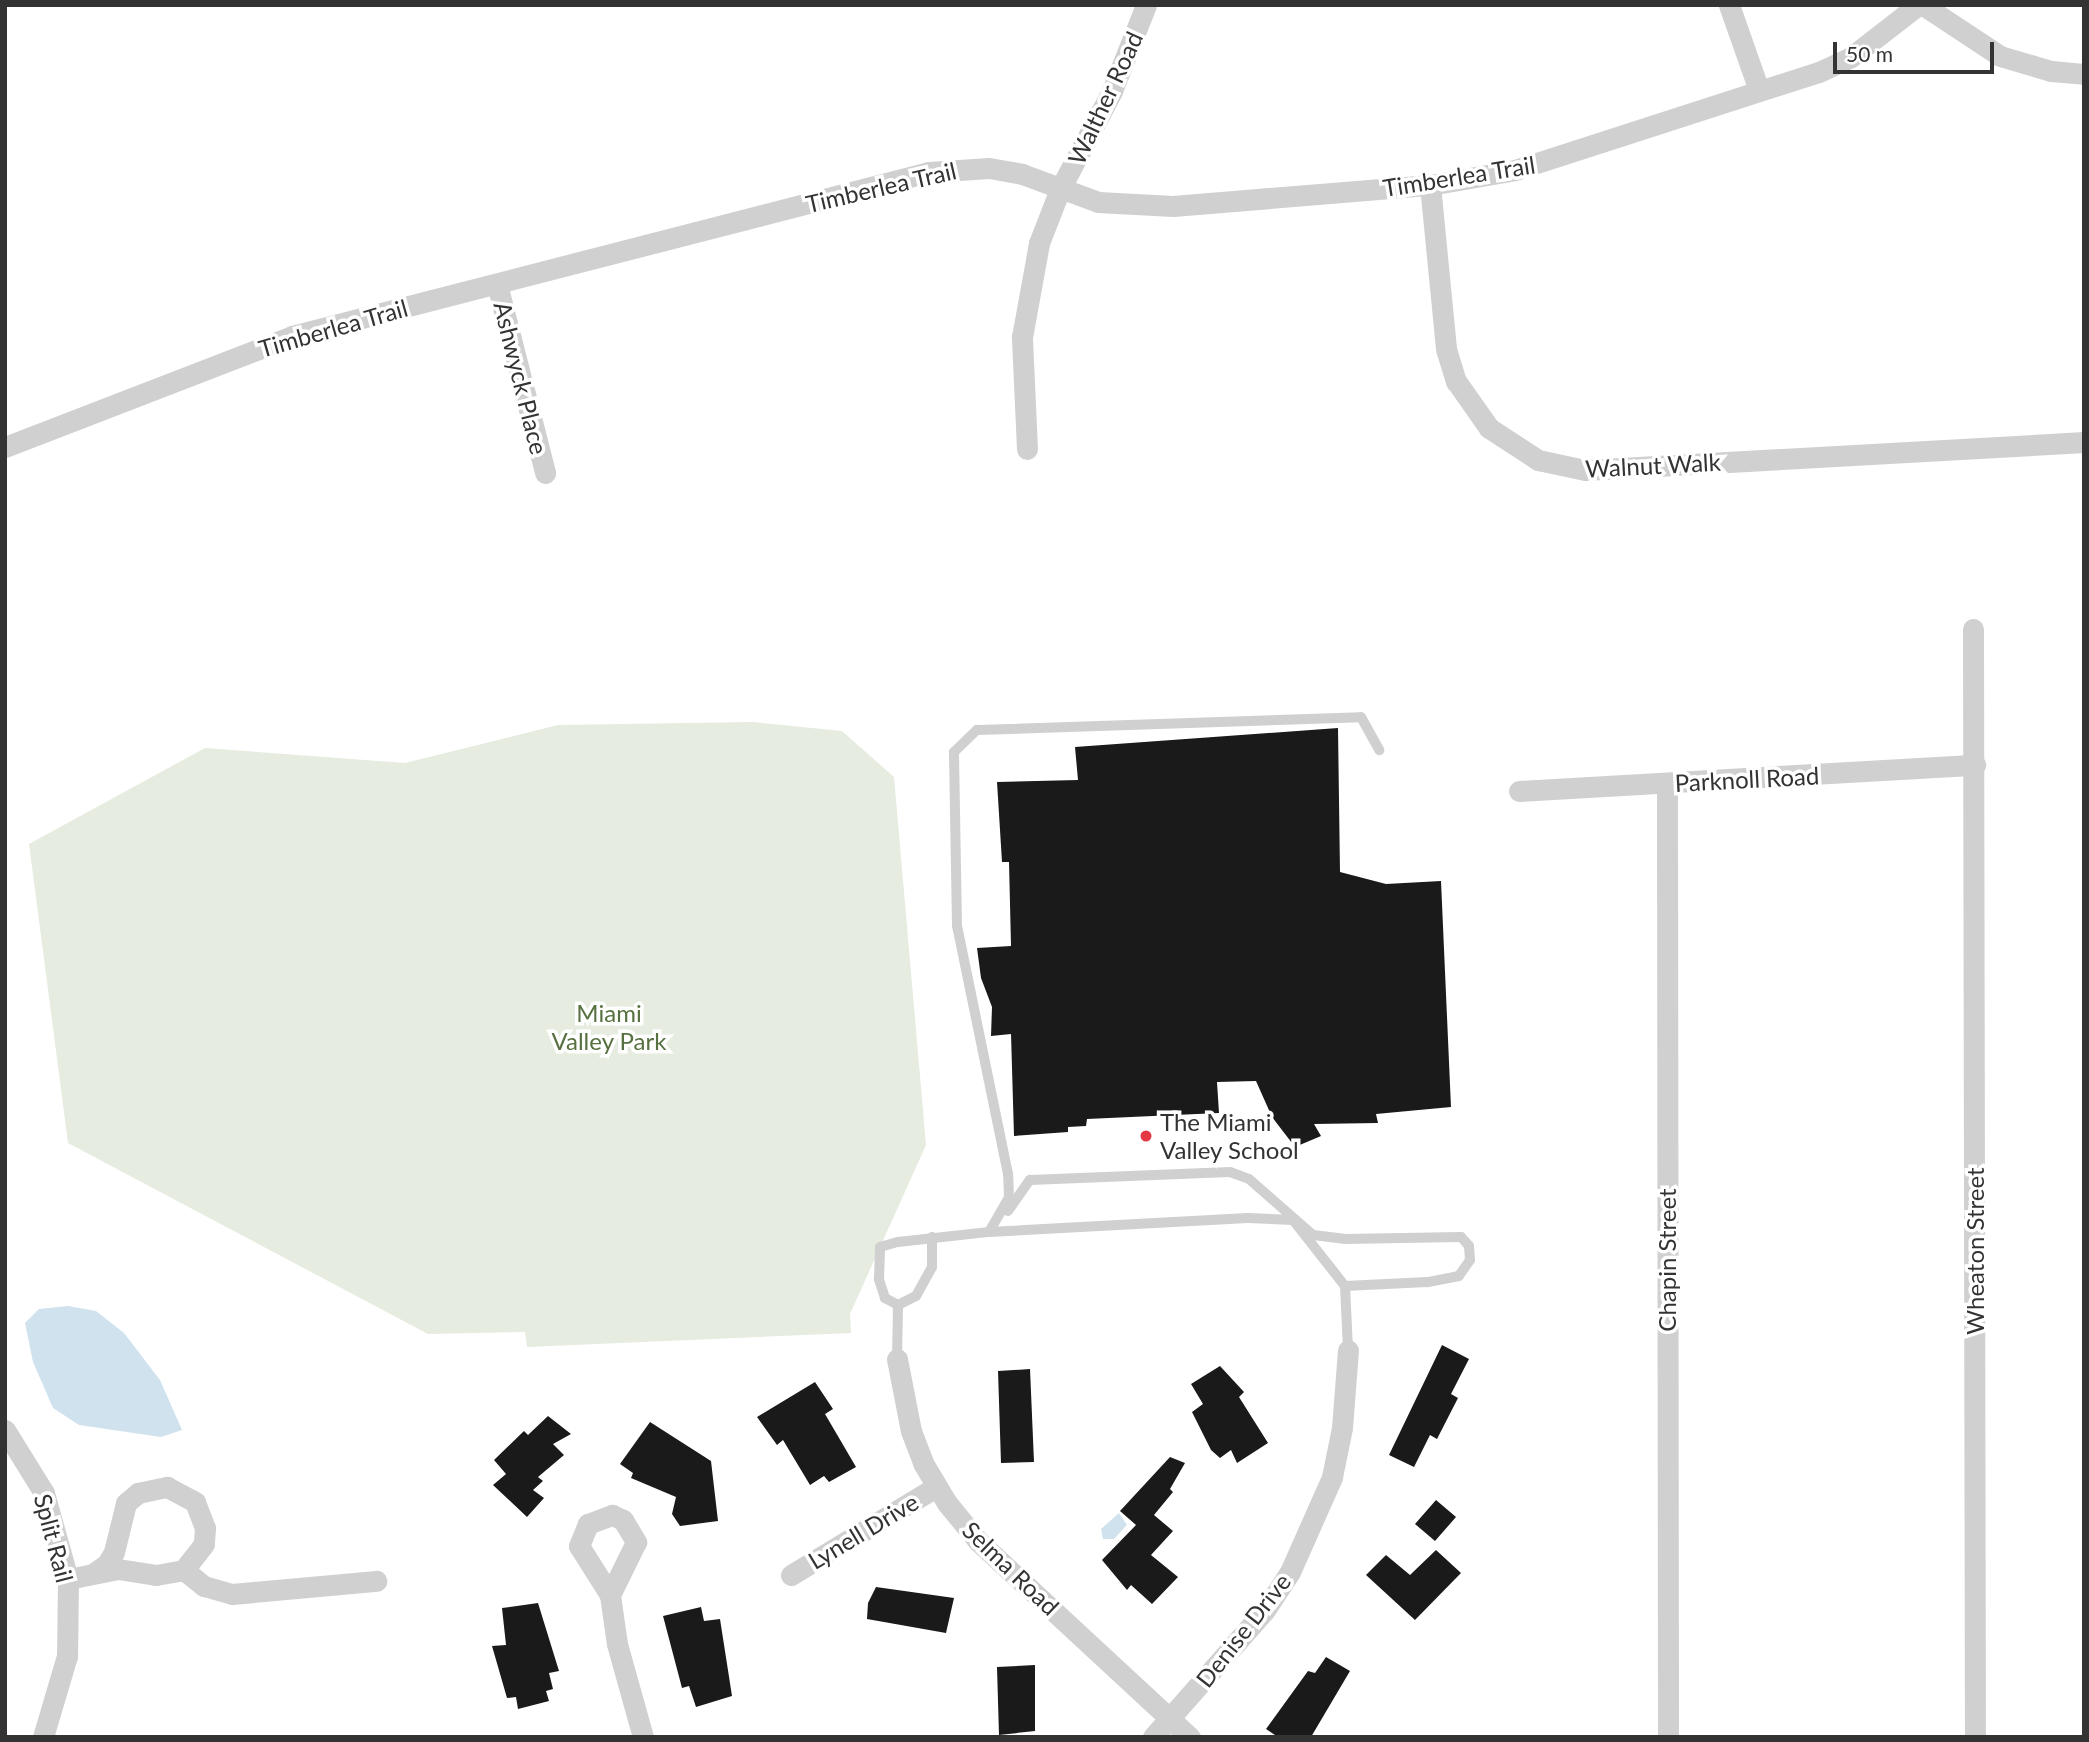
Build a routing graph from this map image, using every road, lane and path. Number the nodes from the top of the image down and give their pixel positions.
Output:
1 (1146, 5) edge
2 (1729, 5) edge
3 (1921, 5) edge
4 (2084, 74) edge
5 (1759, 90) junction
6 (1430, 185) junction
7 (1060, 189) junction
8 (497, 284) junction
9 (2084, 442) edge
10 (5, 447) edge
11 (1027, 449) dead end
12 (545, 472) dead end
13 (1973, 629) dead end
14 (1379, 750) dead end
15 (1975, 765) junction
16 (1667, 784) junction
17 (1519, 791) dead end
18 (1293, 1220) junction
19 (989, 1232) junction
20 (932, 1237) junction
21 (1345, 1286) junction
22 (898, 1305) junction
23 (1348, 1350) joint
24 (897, 1359) joint
25 (5, 1430) edge
26 (936, 1487) junction
27 (184, 1570) junction
28 (94, 1573) junction
29 (791, 1575) dead end
30 (68, 1579) junction
31 (376, 1581) dead end
32 (610, 1595) dead end
33 (1171, 1718) junction
34 (43, 1737) edge
35 (643, 1737) edge
36 (1153, 1737) edge
37 (1190, 1737) edge
38 (1668, 1737) edge
39 (1975, 1737) edge

1 - 7 street, Walther Road
2 - 5 street
3 - 4 street
3 - 5 street, Timberlea Trail
5 - 6 street, Timberlea Trail
6 - 7 street, Timberlea Trail
6 - 9 street, Walnut Walk
7 - 8 street, Timberlea Trail
7 - 11 street, Walther Road
8 - 10 street, Timberlea Trail
8 - 12 street, Ashwyck Place
13 - 15 street, Wheaton Street
14 - 19 lane
15 - 16 street, Parknoll Road
15 - 39 street, Wheaton Street
16 - 17 street, Parknoll Road
16 - 38 street, Chapin Street
18 - 19 lane
18 - 19 lane
18 - 21 lane
18 - 21 lane
19 - 20 lane
20 - 22 lane
20 - 22 lane
21 - 23 lane
22 - 24 lane
23 - 33 street, Denise Drive
24 - 26 street, Selma Road
25 - 30 street, Split Rail
26 - 29 street, Lynell Drive
26 - 33 street, Selma Road
27 - 28 street
27 - 28 street
27 - 31 street
28 - 30 street
30 - 34 street, Split Rail
32 - 35 street
33 - 36 street, Denise Drive
33 - 37 street, Selma Road

